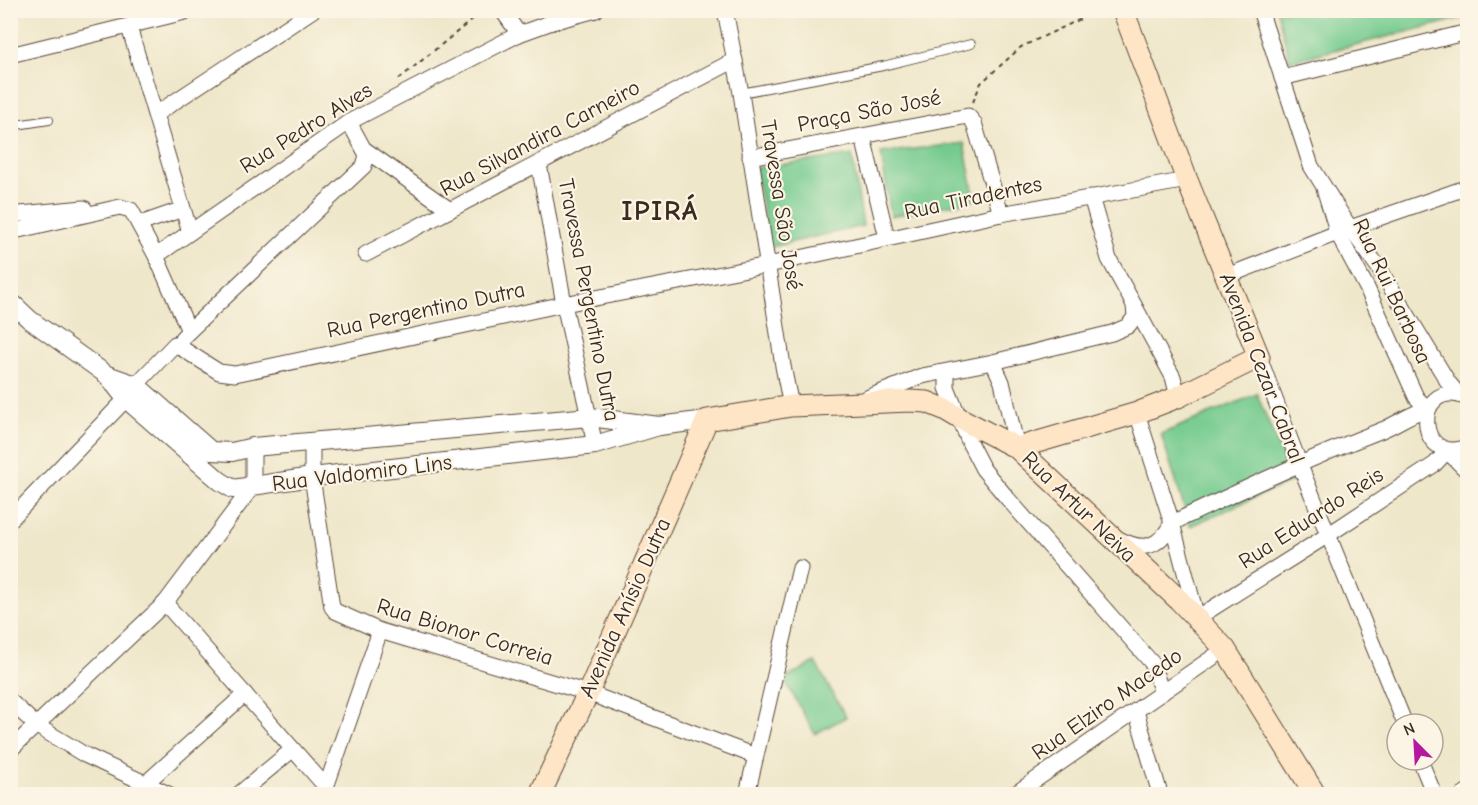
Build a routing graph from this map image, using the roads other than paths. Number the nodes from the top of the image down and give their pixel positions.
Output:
1 (193, 10) edge
2 (502, 10) edge
3 (596, 10) edge
4 (725, 10) edge
5 (1123, 10) edge
6 (1260, 10) edge
7 (312, 11) edge
8 (129, 27) junction
9 (1467, 32) edge
10 (519, 34) junction
11 (971, 44) dead end
12 (10, 55) edge
13 (735, 60) junction
14 (1282, 78) junction
15 (741, 93) junction
16 (156, 114) junction
17 (49, 120) dead end
18 (349, 122) junction
19 (10, 126) edge
20 (863, 137) junction
21 (364, 149) junction
22 (750, 158) junction
23 (539, 164) junction
24 (1188, 180) junction
25 (1467, 186) edge
26 (1091, 197) junction
27 (120, 207) junction
28 (183, 209) junction
29 (450, 210) junction
30 (1001, 214) junction
31 (10, 215) edge
32 (140, 224) junction
33 (1344, 231) junction
34 (10, 232) edge
35 (190, 232) junction
36 (887, 238) junction
37 (366, 254) dead end
38 (156, 256) junction
39 (768, 265) junction
40 (1227, 276) junction
41 (10, 301) edge
42 (564, 304) junction
43 (1134, 305) junction
44 (189, 331) junction
45 (175, 344) junction
46 (1259, 357) junction
47 (993, 362) junction
48 (947, 372) junction
49 (131, 392) junction
50 (1463, 396) edge
51 (1178, 397) junction
52 (910, 401) joint
53 (850, 404) junction
54 (791, 406) junction
55 (1427, 409) junction
56 (1137, 413) junction
57 (590, 417) junction
58 (961, 419) junction
59 (707, 420) junction
60 (659, 426) junction
61 (312, 443) junction
62 (595, 445) junction
63 (1467, 446) edge
64 (253, 447) junction
65 (1017, 448) junction
66 (1447, 451) junction
67 (1299, 463) junction
68 (1467, 472) edge
69 (312, 477) junction
70 (253, 486) junction
71 (10, 520) edge
72 (1172, 523) junction
73 (1109, 534) junction
74 (1328, 536) junction
75 (800, 568) dead end
76 (165, 603) junction
77 (1197, 618) junction
78 (380, 631) junction
79 (1225, 650) junction
80 (245, 693) junction
81 (588, 693) junction
82 (1162, 693) junction
83 (10, 701) edge
84 (1136, 711) junction
85 (1400, 712) edge
86 (37, 726) junction
87 (10, 750) edge
88 (292, 750) junction
89 (755, 756) junction
90 (1425, 772) edge
91 (146, 783) junction
92 (325, 791) edge
93 (1467, 791) edge
94 (168, 795) edge
95 (239, 795) edge
96 (540, 795) edge
97 (747, 795) edge
98 (1015, 795) edge
99 (1160, 795) edge
100 (1315, 795) edge
101 (1434, 795) edge
102 (1464, 795) edge

1 - 8 street
2 - 10 street
3 - 10 street, Rua Pedro Alves
4 - 13 street, Travessa São José
5 - 24 main road, Avenida Cezar Cabral
6 - 14 street, Rua Rui Barbosa
7 - 16 street
8 - 12 street
8 - 16 street
9 - 14 street
10 - 18 street, Rua Pedro Alves
11 - 15 lane
13 - 15 street, Travessa São José
13 - 23 street, Rua Silvandira Carneiro
14 - 33 street, Rua Rui Barbosa
15 - 22 street, Travessa São José
16 - 28 street
17 - 19 lane
18 - 21 street
18 - 35 street, Rua Pedro Alves
20 - 22 street, Praça São José
20 - 30 street, Praça São José
20 - 36 street
21 - 29 street
21 - 44 street
22 - 39 street, Travessa São José
23 - 29 street, Rua Silvandira Carneiro
23 - 42 street, Travessa Pergentino Dutra
24 - 26 street, Rua Tiradentes
24 - 40 main road, Avenida Cezar Cabral
25 - 33 street
26 - 30 street, Rua Tiradentes
26 - 43 street
27 - 31 street
27 - 32 street
27 - 34 street
28 - 32 street
28 - 35 street
29 - 37 street, Rua Silvandira Carneiro
30 - 36 street, Rua Tiradentes
32 - 38 street
33 - 40 street
33 - 50 street, Rua Rui Barbosa
33 - 55 street, Rua Rui Barbosa
35 - 38 street, Rua Pedro Alves
36 - 39 street, Rua Tiradentes
38 - 44 street
39 - 42 street, Rua Pergentino Dutra
39 - 54 street, Travessa São José
40 - 46 main road, Avenida Cezar Cabral
41 - 49 street, Rua Valdomiro Lins
42 - 45 street, Rua Pergentino Dutra
42 - 57 street, Travessa Pergentino Dutra
43 - 47 street
43 - 51 street
44 - 45 street
45 - 49 street
46 - 51 main road
46 - 67 street, Avenida Cezar Cabral
47 - 48 street
47 - 65 street
48 - 53 street
48 - 58 street
49 - 64 street, Rua Valdomiro Lins
49 - 70 street, Rua Valdomiro Lins
49 - 71 street
50 - 55 street
51 - 56 main road
52 - 53 main road, Rua Valdomiro Lins
52 - 58 main road, Rua Artur Neiva
53 - 54 main road, Rua Valdomiro Lins
54 - 59 main road, Rua Valdomiro Lins
55 - 66 street
55 - 67 street
56 - 65 main road
56 - 72 street
57 - 60 street, Rua Valdomiro Lins
57 - 61 street, Rua Valdomiro Lins
57 - 62 street, Travessa Pergentino Dutra
58 - 65 main road, Rua Artur Neiva
58 - 82 street
59 - 60 street, Rua Valdomiro Lins
59 - 81 main road, Avenida Anísio Dutra
60 - 62 street, Rua Valdomiro Lins
61 - 64 street, Rua Valdomiro Lins
61 - 69 street
62 - 69 street, Rua Valdomiro Lins
63 - 66 street
64 - 70 street
65 - 73 main road, Rua Artur Neiva
66 - 68 street
66 - 74 street, Rua Eduardo Reis
67 - 72 street
67 - 74 street, Avenida Cezar Cabral
69 - 70 street, Rua Valdomiro Lins
69 - 78 street, Rua Bionor Correia
70 - 76 street
72 - 73 street
72 - 77 street
73 - 77 main road, Rua Artur Neiva
74 - 77 street, Rua Eduardo Reis
74 - 85 street, Avenida Cezar Cabral
75 - 89 street
76 - 80 street
76 - 86 street
77 - 79 main road, Rua Artur Neiva
78 - 81 street, Rua Bionor Correia
78 - 92 street
79 - 82 street, Rua Elziro Macedo
79 - 100 main road, Rua Artur Neiva
80 - 88 street
80 - 91 street
81 - 89 street, Rua Bionor Correia
81 - 96 main road, Avenida Anísio Dutra
82 - 84 street, Rua Elziro Macedo
83 - 86 street
84 - 98 street, Rua Elziro Macedo
84 - 99 street
86 - 87 street
86 - 91 street
88 - 92 street
88 - 95 street
89 - 97 street
90 - 101 street
91 - 94 street
93 - 102 street

